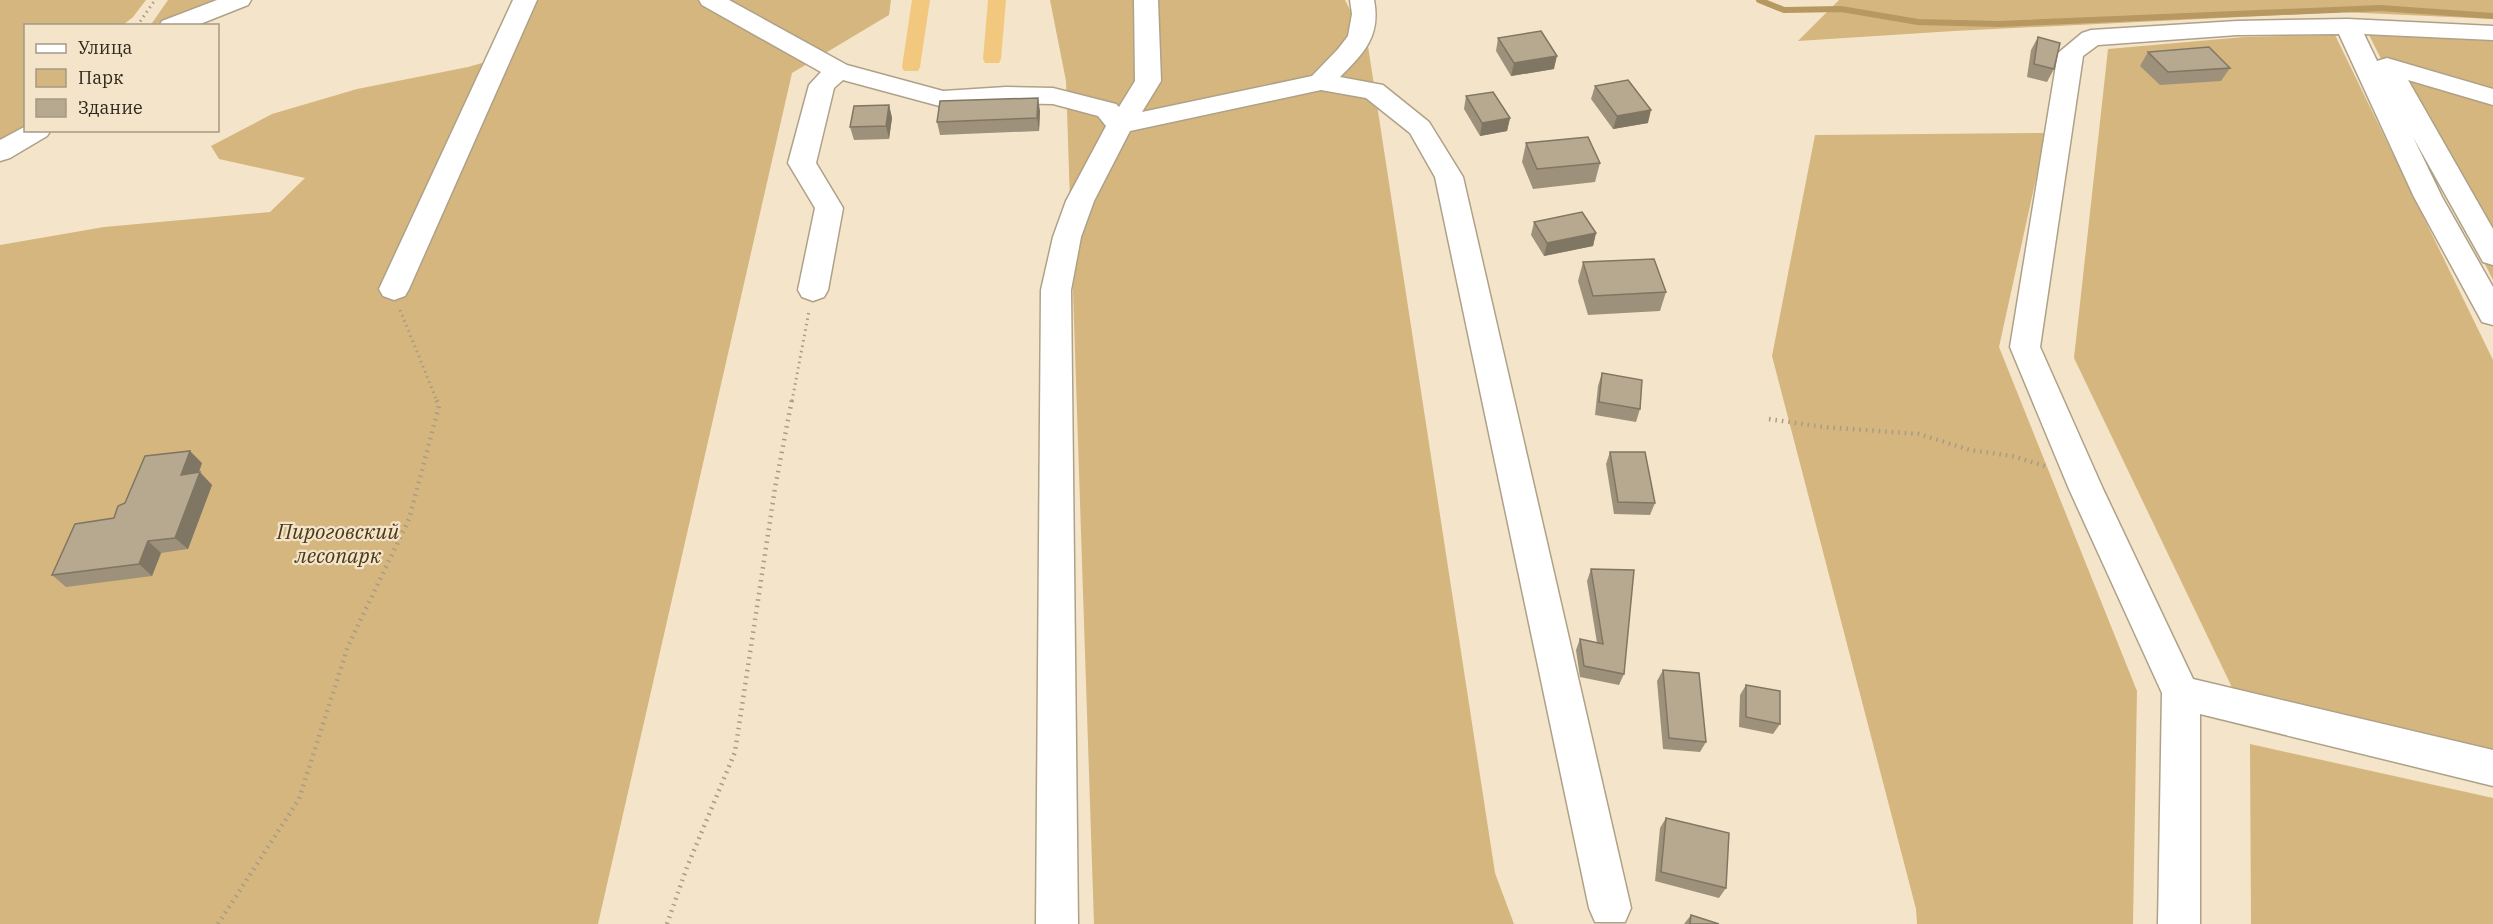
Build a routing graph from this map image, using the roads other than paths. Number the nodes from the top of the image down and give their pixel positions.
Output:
1 (239, 0) edge
2 (525, 0) edge
3 (711, 0) edge
4 (1146, 0) edge
5 (1362, 0) edge
6 (176, 24) edge
7 (2348, 26) junction
8 (2493, 33) edge
9 (838, 71) junction
10 (1321, 82) junction
11 (2493, 97) edge
12 (1120, 125) junction
13 (35, 132) edge
14 (0, 152) edge
15 (2465, 202) junction
16 (2493, 213) edge
17 (2493, 255) edge
18 (394, 289) road end
19 (813, 290) road end
20 (2493, 314) edge
21 (2181, 693) junction
22 (2493, 768) edge
23 (1610, 908) dead end
24 (1058, 924) edge
25 (2179, 924) edge

1 - 6 street
2 - 18 street
3 - 9 street
4 - 12 street
5 - 10 street
7 - 8 street
7 - 20 street
7 - 21 street
9 - 12 street
9 - 19 street
10 - 12 street
10 - 23 street
11 - 15 street
12 - 24 street
13 - 14 street
15 - 16 street
15 - 17 street
21 - 22 street
21 - 25 street

